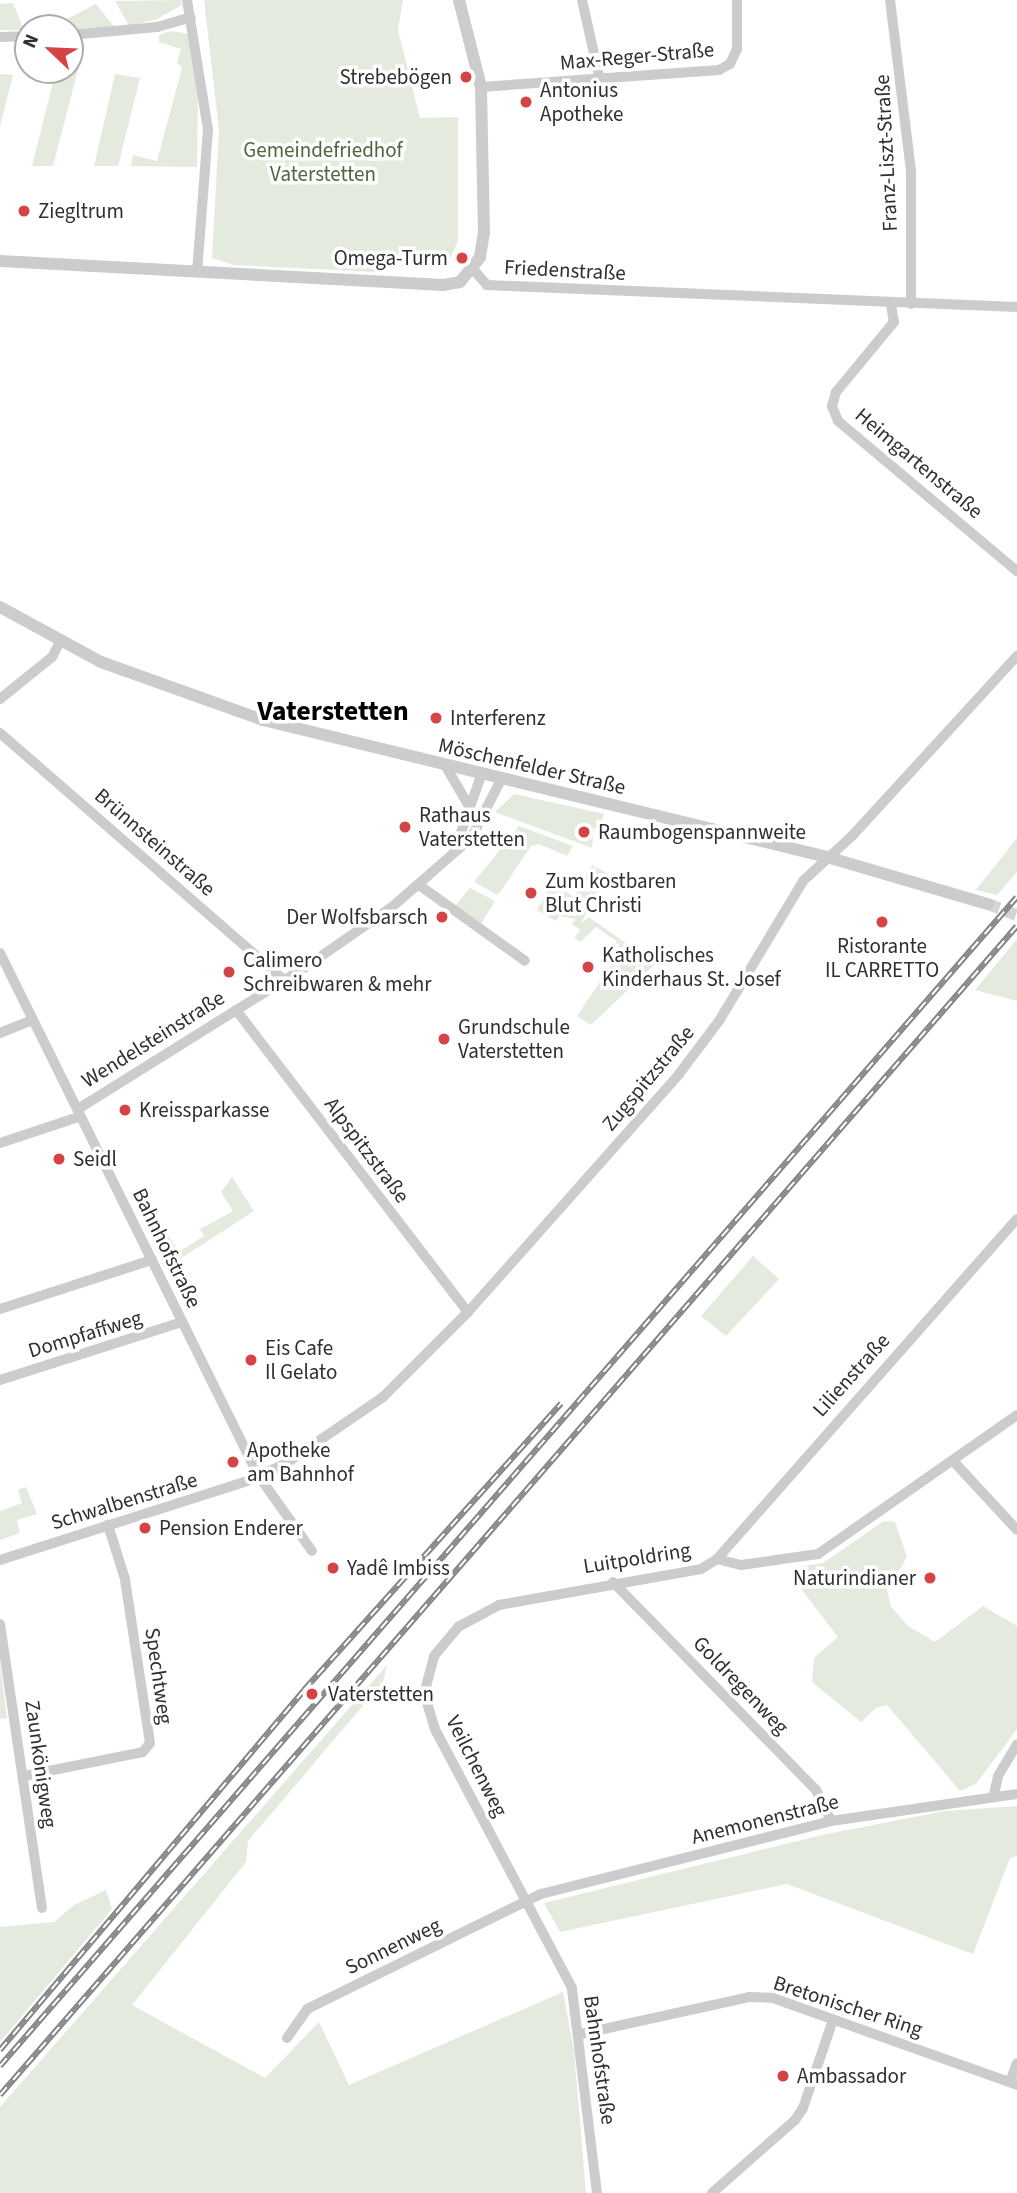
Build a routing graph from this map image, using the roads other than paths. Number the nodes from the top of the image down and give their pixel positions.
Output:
1 (187, 0) edge
2 (458, 0) edge
3 (582, 0) edge
4 (737, 0) edge
5 (890, 0) edge
6 (191, 17) junction
7 (84, 35) edge
8 (600, 80) junction
9 (481, 87) junction
10 (0, 261) edge
11 (473, 269) junction
12 (197, 272) junction
13 (891, 304) junction
14 (911, 304) junction
15 (1017, 307) edge
16 (1017, 571) edge
17 (0, 607) edge
18 (60, 642) junction
19 (1017, 656) edge
20 (0, 699) edge
21 (0, 733) edge
22 (445, 765) junction
23 (482, 773) junction
24 (502, 778) junction
25 (469, 806) junction
26 (453, 854) junction
27 (827, 857) junction
28 (419, 885) junction
29 (988, 904) tunnel mouth
30 (0, 953) edge
31 (525, 961) dead end
32 (284, 980) junction
33 (236, 1010) junction
34 (33, 1020) junction
35 (0, 1033) edge
36 (79, 1112) junction
37 (0, 1143) edge
38 (1017, 1219) edge
39 (152, 1259) junction
40 (0, 1310) edge
41 (468, 1312) junction
42 (181, 1322) junction
43 (0, 1380) edge
44 (1017, 1415) edge
45 (955, 1463) junction
46 (258, 1475) junction
47 (108, 1525) junction
48 (1017, 1530) edge
49 (312, 1551) dead end
50 (717, 1559) junction
51 (0, 1560) edge
52 (613, 1582) junction
53 (0, 1625) edge
54 (441, 1645) joint
55 (1017, 1744) edge
56 (24, 1776) junction
57 (994, 1794) junction
58 (1017, 1794) edge
59 (831, 1821) junction
60 (527, 1900) junction
61 (42, 1908) dead end
62 (833, 2020) junction
63 (581, 2034) junction
64 (286, 2038) dead end
65 (1017, 2063) edge
66 (1013, 2084) edge
67 (597, 2193) edge
68 (712, 2193) edge

1 - 6 street
2 - 9 street
3 - 8 street
4 - 8 street, Max-Reger-Straße
5 - 14 street, Franz-Liszt-Straße
6 - 7 street
6 - 12 street
8 - 9 street, Max-Reger-Straße
9 - 11 street
10 - 12 street, Friedenstraße
11 - 12 street, Friedenstraße
11 - 13 street, Friedenstraße
13 - 14 street, Friedenstraße
13 - 16 street, Heimgartenstraße
14 - 15 street, Friedenstraße
17 - 18 street, Möschenfelder Straße
18 - 20 street
18 - 22 street, Möschenfelder Straße
19 - 27 street, Zugspitzstraße
21 - 32 street, Brünnsteinstraße
22 - 23 street, Möschenfelder Straße
22 - 25 street
23 - 24 street, Möschenfelder Straße
23 - 25 street, Wendelsteinstraße
24 - 26 street, Wendelsteinstraße
24 - 27 street, Möschenfelder Straße
25 - 26 street, Wendelsteinstraße
26 - 28 street, Wendelsteinstraße
27 - 29 street, Möschenfelder Straße
27 - 41 street, Zugspitzstraße
28 - 31 street
28 - 32 street, Wendelsteinstraße
30 - 34 street, Bahnhofstraße
32 - 33 street, Wendelsteinstraße
33 - 36 street, Wendelsteinstraße
33 - 41 street, Alpspitzstraße
34 - 35 street
34 - 36 street, Bahnhofstraße
36 - 37 street, Wendelsteinstraße
36 - 39 street, Bahnhofstraße
38 - 50 street, Lilienstraße
39 - 40 street
39 - 42 street, Bahnhofstraße
41 - 46 street, Zugspitzstraße
42 - 43 street, Dompfaffweg
42 - 46 street, Bahnhofstraße
44 - 45 street, Luitpoldring
45 - 48 street
45 - 50 street, Luitpoldring
46 - 47 street, Schwalbenstraße
46 - 49 street, Bahnhofstraße
47 - 51 street, Schwalbenstraße
47 - 56 street, Spechtweg
50 - 52 street, Luitpoldring
52 - 54 street, Luitpoldring
52 - 59 street, Goldregenweg
53 - 56 street, Zaunkönigweg
54 - 60 street, Veilchenweg
55 - 57 street
56 - 61 street, Zaunkönigweg
57 - 58 street, Anemonenstraße
57 - 59 street, Anemonenstraße
59 - 60 street, Anemonenstraße
60 - 63 street, Bahnhofstraße
60 - 64 street, Sonnenweg
62 - 63 street, Bretonischer Ring
62 - 66 street, Bretonischer Ring
62 - 68 street
63 - 67 street, Bahnhofstraße
65 - 66 street

